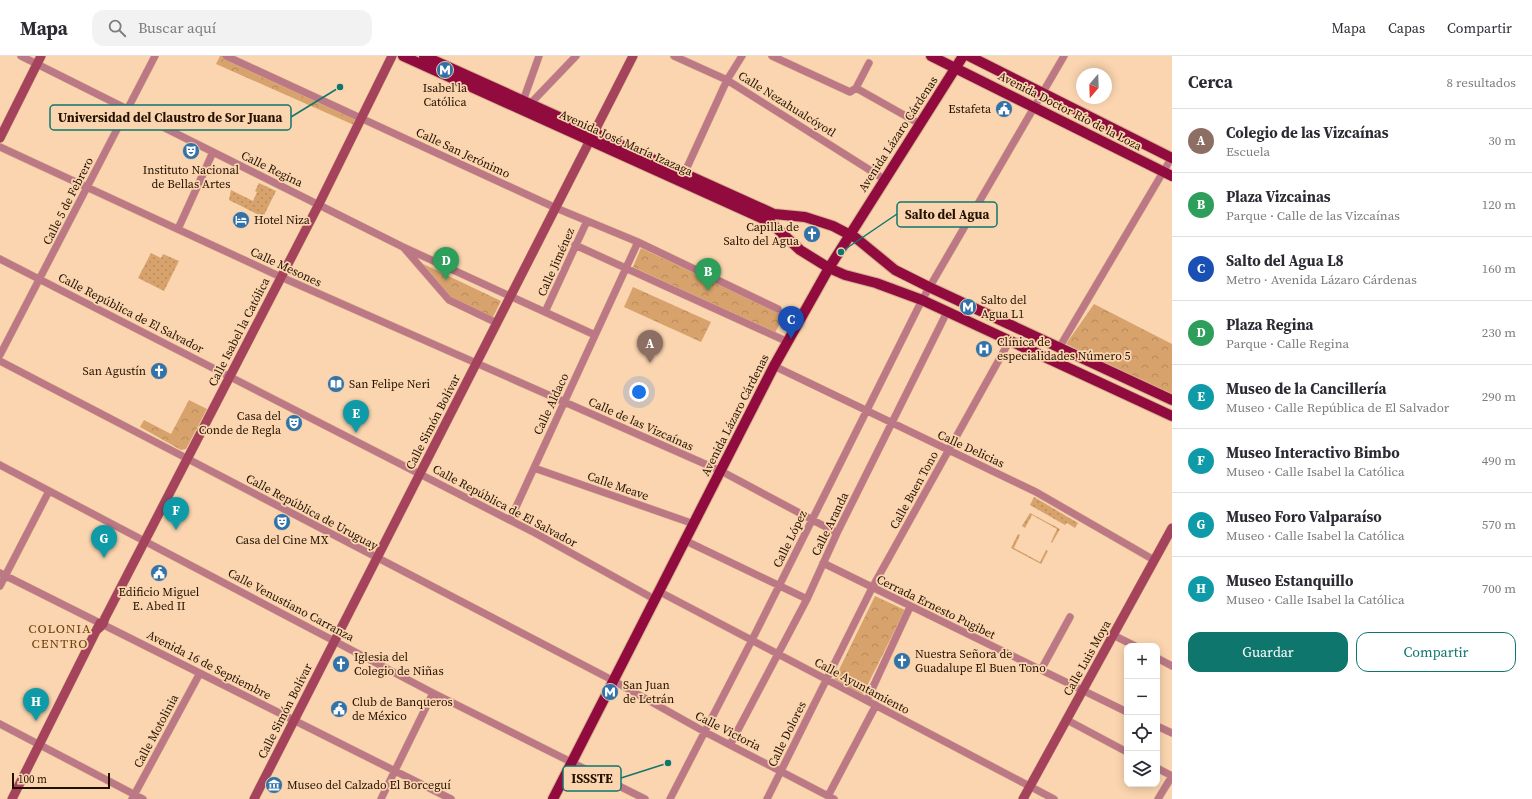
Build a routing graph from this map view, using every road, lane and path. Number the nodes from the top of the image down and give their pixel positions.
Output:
1 (21, 56) edge
2 (155, 56) edge
3 (226, 56) edge
4 (392, 56) edge
5 (403, 56) edge
6 (424, 56) edge
7 (539, 56) edge
8 (576, 56) edge
9 (633, 56) edge
10 (674, 56) edge
11 (742, 56) edge
12 (772, 56) edge
13 (931, 56) edge
14 (963, 56) edge
15 (969, 56) edge
16 (1064, 56) edge
17 (39, 60) edge
18 (869, 63) dead end
19 (955, 68) junction
20 (727, 80) junction
21 (856, 88) junction
22 (1043, 93) junction
23 (527, 103) junction
24 (1034, 108) junction
25 (127, 109) junction
26 (361, 118) junction
27 (920, 124) junction
28 (592, 137) junction
29 (0, 138) edge
30 (0, 147) edge
31 (213, 152) junction
32 (1172, 158) edge
33 (684, 174) junction
34 (1168, 174) edge
35 (884, 179) junction
36 (87, 188) junction
37 (319, 204) junction
38 (556, 208) junction
39 (587, 221) junction
40 (178, 229) junction
41 (850, 234) junction
42 (638, 242) junction
43 (576, 245) junction
44 (403, 246) junction
45 (0, 259) edge
46 (626, 268) junction
47 (829, 268) junction
48 (281, 277) junction
49 (39, 279) junction
50 (929, 288) junction
51 (511, 296) junction
52 (922, 300) junction
53 (778, 309) dead end
54 (545, 312) junction
55 (947, 312) junction
56 (497, 324) junction
57 (595, 335) junction
58 (1010, 340) junction
59 (788, 342) junction
60 (1059, 348) junction
61 (0, 355) edge
62 (0, 361) edge
63 (476, 365) junction
64 (774, 366) junction
65 (230, 376) junction
66 (1172, 400) edge
67 (565, 402) junction
68 (865, 411) junction
69 (1172, 416) edge
70 (892, 424) junction
71 (949, 450) junction
72 (187, 458) junction
73 (0, 465) edge
74 (534, 468) junction
75 (721, 471) junction
76 (419, 474) junction
77 (49, 491) junction
78 (510, 520) junction
79 (812, 520) junction
80 (694, 524) junction
81 (1172, 528) edge
82 (837, 533) junction
83 (145, 540) junction
84 (686, 541) junction
85 (376, 558) junction
86 (1154, 560) junction
87 (823, 563) junction
88 (3, 574) edge
89 (0, 586) edge
90 (779, 586) junction
91 (872, 588) junction
92 (658, 596) junction
93 (807, 599) junction
94 (910, 607) junction
95 (1070, 617) dead end
96 (101, 624) junction
97 (1113, 635) junction
98 (334, 640) junction
99 (752, 640) junction
100 (1129, 643) edge
101 (779, 654) junction
102 (1160, 660) edge
103 (1172, 666) edge
104 (1041, 670) junction
105 (200, 673) junction
106 (827, 679) junction
107 (614, 681) junction
108 (1082, 691) junction
109 (433, 692) junction
110 (867, 700) junction
111 (876, 705) junction
112 (1124, 711) edge
113 (1067, 720) junction
114 (294, 721) junction
115 (0, 724) edge
116 (1160, 727) edge
117 (705, 732) junction
118 (1172, 733) edge
119 (40, 745) junction
120 (730, 745) junction
121 (1125, 751) edge
122 (573, 761) junction
123 (1160, 770) edge
124 (395, 771) junction
125 (781, 771) junction
126 (1172, 776) edge
127 (1030, 786) junction
128 (133, 797) edge
129 (831, 798) edge
130 (12, 799) edge
131 (143, 799) edge
132 (254, 799) edge
133 (381, 799) edge
134 (451, 799) edge
135 (554, 799) edge
136 (645, 799) edge
137 (670, 799) edge
138 (767, 799) edge
139 (1023, 799) edge
140 (1054, 799) edge
141 (1158, 799) edge

1 - 17 street, Calle Regina
2 - 25 street, Calle 5 de Febrero
3 - 26 street, Calle San Jerónimo
4 - 26 street, Calle Isabel la Católica
5 - 28 main road, Avenida José María Izazaga
6 - 23 main road, Avenida José María Izazaga
7 - 23 street
8 - 23 street
9 - 28 street, Calle Simón Bolívar
10 - 20 street, Calle Nezahualcóyotl
11 - 20 street
12 - 21 street
13 - 19 main road, Avenida Doctor Río de la Loza
14 - 19 main road, Avenida Lázaro Cárdenas
15 - 22 main road, Avenida Doctor Río de la Loza
16 - 22 street, Calle López
17 - 25 street, Calle Regina
17 - 29 street
18 - 21 street
19 - 24 main road, Avenida Doctor Río de la Loza
19 - 27 main road, Avenida Lázaro Cárdenas
20 - 33 street
20 - 35 street, Calle Nezahualcóyotl
21 - 27 street
22 - 24 street, Calle López
22 - 32 main road, Avenida Doctor Río de la Loza
23 - 28 main road, Avenida José María Izazaga
24 - 34 main road, Avenida Doctor Río de la Loza
24 - 50 street, Calle López
25 - 31 street, Calle Regina
25 - 36 street, Calle 5 de Febrero
26 - 37 street, Calle Isabel la Católica
26 - 38 street, Calle San Jerónimo
27 - 35 main road, Avenida Lázaro Cárdenas
28 - 33 main road, Avenida José María Izazaga
28 - 38 street, Calle Simón Bolívar
28 - 47 main road, Avenida José María Izazaga
30 - 36 street, Calle Mesones
31 - 37 street, Calle Regina
31 - 40 street
32 - 34 street
33 - 41 main road, Avenida José María Izazaga
34 - 60 street
35 - 41 main road, Avenida Lázaro Cárdenas
36 - 40 street, Calle Mesones
36 - 49 street, Calle 5 de Febrero
37 - 44 street, Calle Regina
37 - 48 street, Calle Isabel la Católica
38 - 39 street
38 - 51 street, Calle Simón Bolívar
39 - 42 street
39 - 43 street, Calle Jiménez
40 - 48 street, Calle Mesones
41 - 47 main road, Avenida Lázaro Cárdenas
41 - 50 main road, Avenida José María Izazaga
42 - 46 street, Calle Aldaco
42 - 53 street
43 - 46 street
43 - 54 street, Calle Jiménez
44 - 51 street
44 - 56 street, Calle Regina
45 - 49 street, Calle República de El Salvador
46 - 57 street, Calle Aldaco
46 - 59 street
47 - 52 main road, Avenida José María Izazaga
47 - 59 main road, Avenida Lázaro Cárdenas
48 - 63 street, Calle Mesones
48 - 65 street, Calle Isabel la Católica
49 - 61 street, Calle 5 de Febrero
49 - 65 street, Calle República de El Salvador
50 - 52 street, Calle López
50 - 60 main road, Avenida José María Izazaga
51 - 54 street
51 - 56 street, Calle Simón Bolívar
52 - 55 main road, Avenida José María Izazaga
52 - 68 street, Calle López
54 - 57 street
55 - 58 main road, Avenida José María Izazaga
55 - 70 street, Calle Aranda
56 - 63 street, Calle Simón Bolívar
57 - 67 street, Calle Aldaco
58 - 69 main road, Avenida José María Izazaga
58 - 71 street, Calle Buen Tono
59 - 64 main road, Avenida Lázaro Cárdenas
60 - 66 main road, Avenida José María Izazaga
62 - 72 street, Calle República de Uruguay
63 - 67 street, Calle Mesones
63 - 76 street, Calle Simón Bolívar
64 - 68 street, Calle Delicias
64 - 75 main road, Avenida Lázaro Cárdenas
65 - 72 street, Calle Isabel la Católica
65 - 76 street, Calle República de El Salvador
67 - 74 street, Calle Aldaco
67 - 75 street, Calle de las Vizcaínas
68 - 70 street, Calle Delicias
68 - 79 street, Calle López
70 - 71 street, Calle Delicias
70 - 82 street, Calle Aranda
71 - 86 street, Calle Delicias
71 - 91 street, Calle Buen Tono
72 - 83 street, Calle Isabel la Católica
72 - 85 street, Calle República de Uruguay
73 - 77 street, Calle Venustiano Carranza
74 - 78 street, Calle Aldaco
74 - 80 street, Calle Meave
75 - 79 street, Calle de las Vizcaínas
75 - 80 main road, Avenida Lázaro Cárdenas
76 - 78 street, Calle República de El Salvador
76 - 85 street, Calle Simón Bolívar
77 - 83 street, Calle Venustiano Carranza
77 - 88 street
78 - 92 street, Calle República de El Salvador
79 - 82 street, Calle de las Vizcaínas
79 - 90 street, Calle López
80 - 84 main road, Avenida Lázaro Cárdenas
81 - 86 street, Calle Luis Moya
82 - 87 street, Calle Aranda
83 - 96 street, Calle Isabel la Católica
83 - 98 street, Calle Venustiano Carranza
84 - 90 street
84 - 92 main road, Avenida Lázaro Cárdenas
85 - 98 street, Calle Simón Bolívar
85 - 107 street, Calle República de Uruguay
86 - 97 street, Calle Luis Moya
87 - 91 street, Cerrada Ernesto Pugibet
87 - 93 street, Calle Aranda
88 - 89 street
88 - 96 street, Avenida 16 de Septiembre
90 - 93 street
90 - 99 street, Calle López
91 - 94 street, Cerrada Ernesto Pugibet
91 - 106 street, Calle Buen Tono
92 - 99 street, Calle Ayuntamiento
92 - 107 main road, Avenida Lázaro Cárdenas
93 - 101 street, Calle Aranda
94 - 104 street, Cerrada Ernesto Pugibet
94 - 110 street
95 - 104 street
96 - 105 street, Avenida 16 de Septiembre
96 - 119 street, Calle Isabel la Católica
97 - 100 street
97 - 108 street, Calle Luis Moya
98 - 109 street, Calle Venustiano Carranza
98 - 114 street, Calle Simón Bolívar
99 - 101 street, Calle Ayuntamiento
99 - 117 street, Calle López
101 - 106 street, Calle Ayuntamiento
101 - 120 street, Calle Aranda
102 - 103 street
104 - 108 street, Cerrada Ernesto Pugibet
105 - 114 street, Avenida 16 de Septiembre
105 - 128 street, Calle Motolinia
106 - 110 street, Calle Ayuntamiento
106 - 125 street, Calle Dolores
107 - 117 street, Calle Victoria
107 - 122 main road, Avenida Lázaro Cárdenas
108 - 112 street, Cerrada Ernesto Pugibet
108 - 113 street, Calle Luis Moya
109 - 122 street, Calle Venustiano Carranza
109 - 124 street
110 - 111 street, Calle Ayuntamiento
111 - 127 street, Calle Ayuntamiento
111 - 129 street
113 - 121 street
113 - 127 street, Calle Luis Moya
114 - 124 street, Avenida 16 de Septiembre
114 - 132 street, Calle Simón Bolívar
115 - 119 street
116 - 118 street
117 - 120 street, Calle Victoria
117 - 137 street, Calle López
119 - 128 street
119 - 130 street, Calle Isabel la Católica
120 - 125 street, Calle Victoria
122 - 135 main road, Avenida Lázaro Cárdenas
122 - 136 street, Calle Venustiano Carranza
123 - 126 street
124 - 133 street
124 - 134 street, Avenida 16 de Septiembre
125 - 129 street, Calle Victoria
125 - 138 street, Calle Dolores
126 - 141 street
127 - 139 street, Calle Luis Moya
127 - 140 street, Calle Ayuntamiento
128 - 131 street

